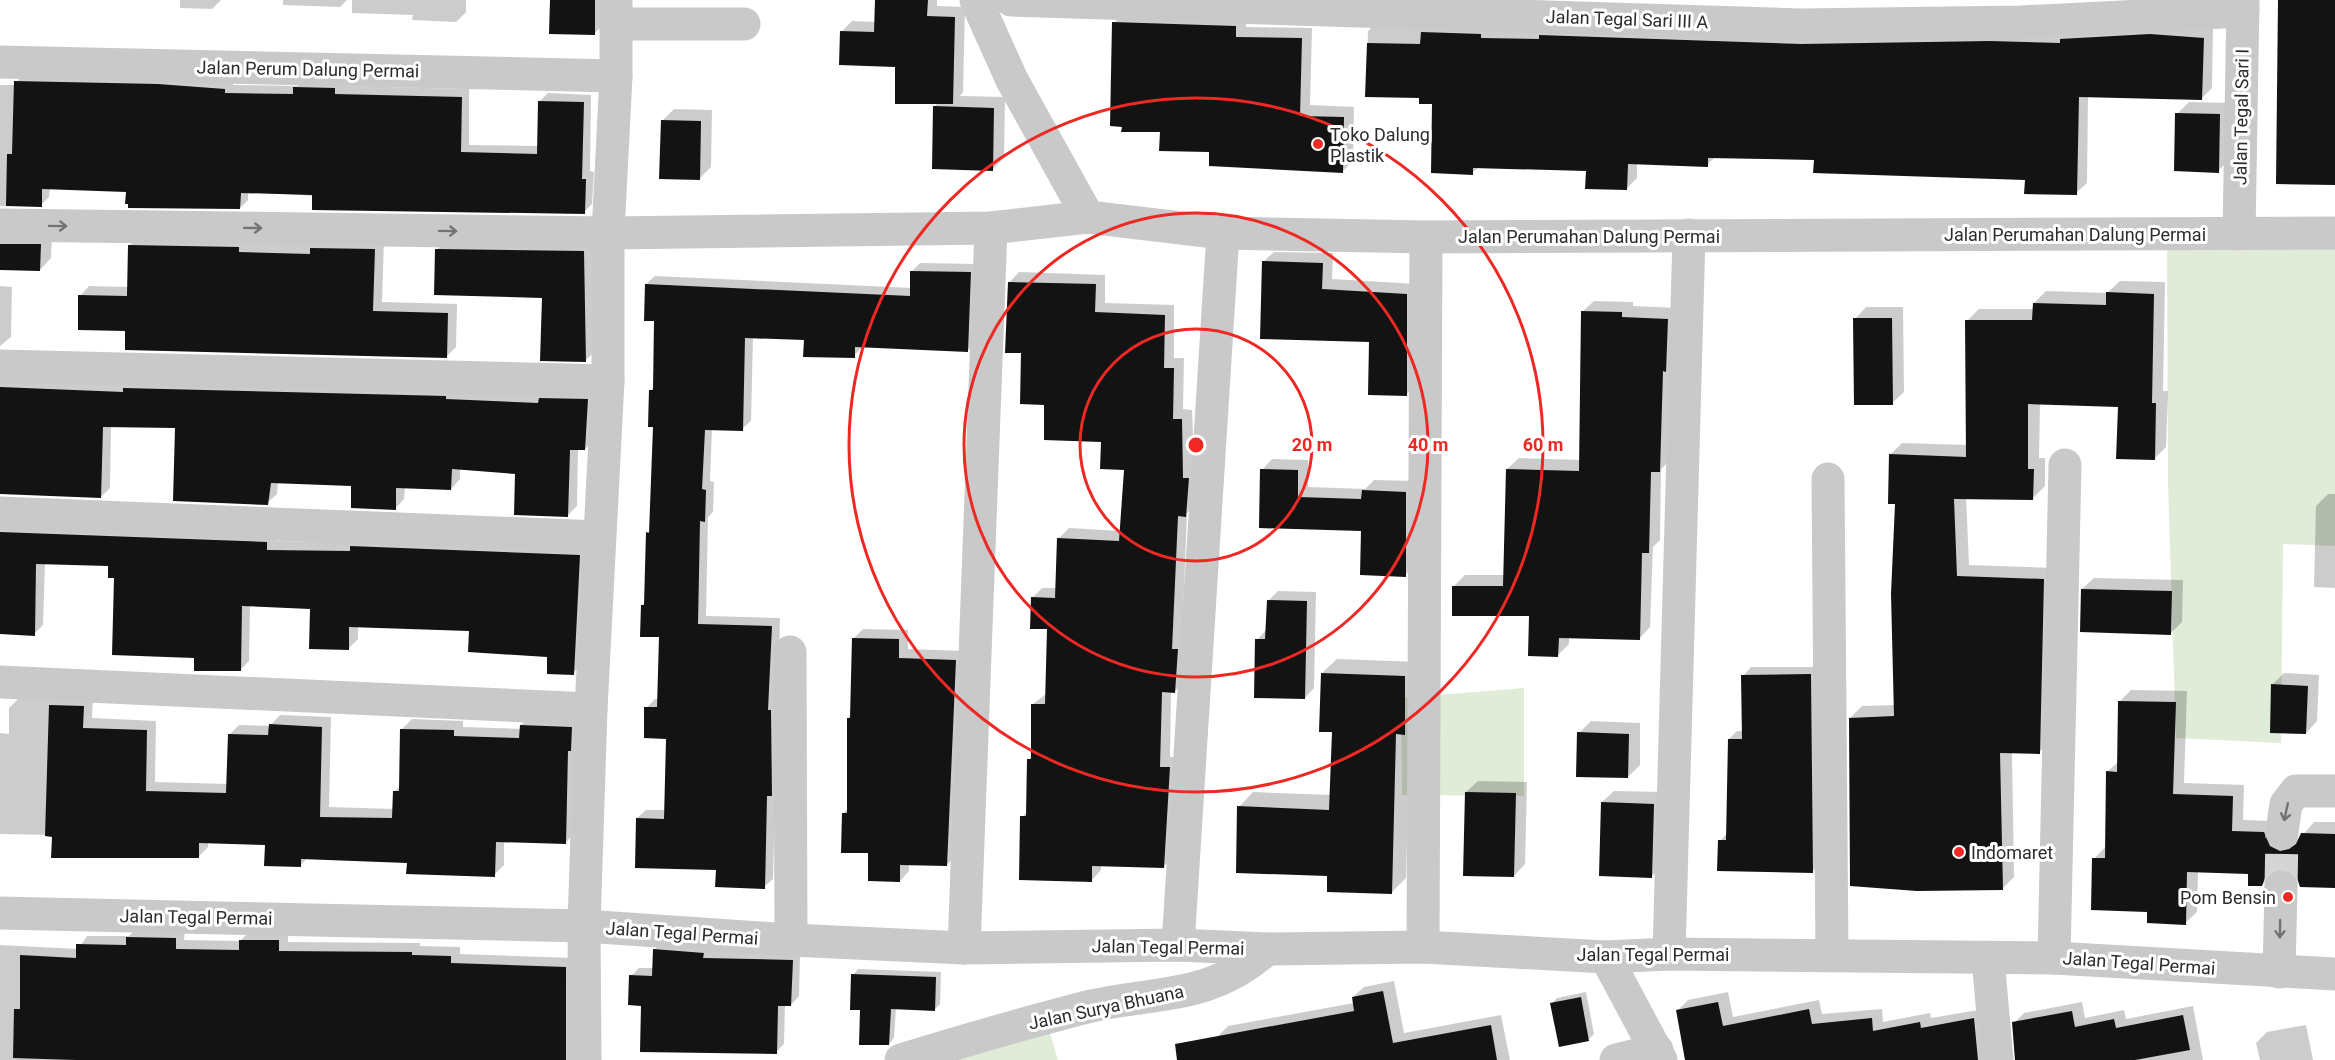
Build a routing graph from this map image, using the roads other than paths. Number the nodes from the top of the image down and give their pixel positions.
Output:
1 (976, 0) edge
2 (1011, 0) edge
3 (2243, 6) edge
4 (2021, 11) edge
5 (616, 12) edge
6 (1801, 12) edge
7 (744, 24) dead end
8 (0, 62) edge
9 (616, 76) junction
10 (1088, 218) junction
11 (0, 225) edge
12 (991, 228) junction
13 (608, 233) junction
14 (1223, 233) junction
15 (2335, 233) edge
16 (2239, 234) junction
17 (1689, 235) junction
18 (1426, 237) junction
19 (0, 366) edge
20 (608, 381) junction
21 (2065, 465) dead end
22 (1828, 479) dead end
23 (0, 513) edge
24 (599, 537) junction
25 (790, 652) dead end
26 (0, 682) edge
27 (591, 709) junction
28 (2335, 791) edge
29 (2282, 832) tunnel mouth
30 (2281, 887) tunnel mouth
31 (0, 913) edge
32 (584, 926) junction
33 (791, 940) junction
34 (1179, 945) junction
35 (1423, 947) junction
36 (964, 948) junction
37 (1267, 949) junction
38 (1669, 954) junction
39 (1832, 954) junction
40 (1606, 957) junction
41 (2054, 958) junction
42 (1988, 959) junction
43 (2279, 972) junction
44 (2335, 974) edge
45 (1659, 1055) edge
46 (585, 1060) edge
47 (902, 1060) edge
48 (1616, 1060) edge
49 (1997, 1060) edge

1 - 10 street
2 - 6 street, Jalan Tegal Sari III A
3 - 4 street, Jalan Tegal Sari III A
3 - 16 street, Jalan Tegal Sari I
4 - 6 street, Jalan Tegal Sari III A
5 - 7 street
5 - 9 street
8 - 9 street, Jalan Perum Dalung Permai
9 - 13 street
10 - 12 street, Jalan Perumahan Dalung Permai
10 - 14 street, Jalan Perumahan Dalung Permai
11 -> 13 street, Jalan Perumahan Dalung Permai
12 - 13 street, Jalan Perumahan Dalung Permai
12 - 36 street
13 - 20 street
14 - 18 street, Jalan Perumahan Dalung Permai
14 - 34 street
15 - 16 street, Jalan Perumahan Dalung Permai
16 - 17 street, Jalan Perumahan Dalung Permai
17 - 18 street, Jalan Perumahan Dalung Permai
17 - 38 street
18 - 35 street
19 - 20 street
20 - 24 street
21 - 41 street
22 - 39 street
23 - 24 street
24 - 27 street
25 - 33 street
26 - 27 street
27 - 32 street
28 -> 29 street
30 -> 43 street
31 - 32 street, Jalan Tegal Permai
32 - 33 street, Jalan Tegal Permai
32 - 46 street
33 - 36 street, Jalan Tegal Permai
34 - 36 street, Jalan Tegal Permai
34 - 37 street, Jalan Tegal Permai
35 - 37 street, Jalan Tegal Permai
35 - 40 street, Jalan Tegal Permai
37 - 47 street, Jalan Surya Bhuana
38 - 39 street, Jalan Tegal Permai
38 - 40 street, Jalan Tegal Permai
39 - 42 street, Jalan Tegal Permai
40 - 45 street
41 - 42 street, Jalan Tegal Permai
41 - 43 street, Jalan Tegal Permai
42 - 49 street
43 - 44 street, Jalan Tegal Permai
45 - 48 street

